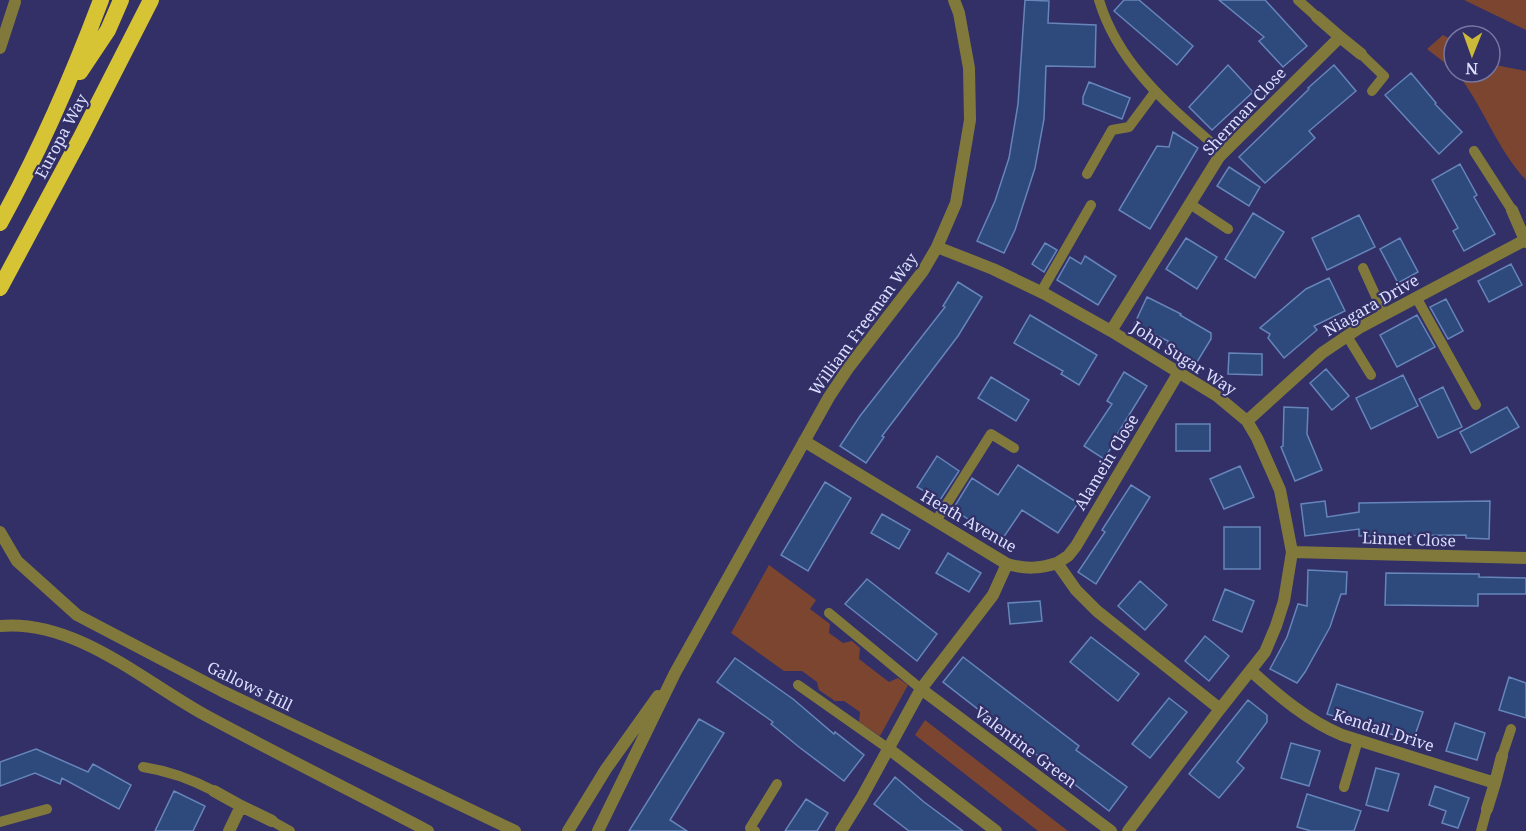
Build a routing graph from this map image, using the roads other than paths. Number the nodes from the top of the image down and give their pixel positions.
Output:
1 (101, 0) edge
2 (121, 0) edge
3 (151, 0) edge
4 (954, 0) edge
5 (1099, 0) edge
6 (1298, 0) edge
7 (15, 2) dead end
8 (1317, 17) joint
9 (2, 32) edge
10 (1340, 37) junction
11 (0, 48) edge
12 (1361, 54) joint
13 (1372, 91) dead end
14 (1155, 92) junction
15 (61, 100) junction
16 (1474, 151) dead end
17 (1223, 153) junction
18 (1087, 174) dead end
19 (1190, 204) junction
20 (1091, 205) dead end
21 (1512, 210) joint
22 (0, 223) edge
23 (1228, 228) dead end
24 (1525, 241) edge
25 (937, 248) junction
26 (1362, 268) dead end
27 (0, 288) edge
28 (1041, 292) junction
29 (1416, 297) junction
30 (1384, 314) junction
31 (1111, 331) junction
32 (1347, 336) junction
33 (1179, 372) junction
34 (1371, 375) dead end
35 (1476, 405) dead end
36 (1246, 421) junction
37 (804, 441) junction
38 (1014, 448) dead end
39 (936, 521) junction
40 (0, 532) edge
41 (1292, 552) junction
42 (1526, 558) edge
43 (1057, 563) junction
44 (1007, 564) junction
45 (829, 613) dead end
46 (0, 626) edge
47 (1251, 671) junction
48 (675, 673) junction
49 (798, 685) dead end
50 (921, 688) junction
51 (1220, 709) junction
52 (1511, 729) dead end
53 (1358, 740) junction
54 (889, 749) junction
55 (1502, 756) joint
56 (143, 767) dead end
57 (777, 783) dead end
58 (1494, 783) junction
59 (1344, 787) dead end
60 (214, 791) joint
61 (241, 806) junction
62 (47, 809) dead end
63 (1487, 809) joint
64 (272, 821) joint
65 (0, 822) edge
66 (229, 831) edge
67 (290, 831) edge
68 (428, 831) edge
69 (515, 831) edge
70 (568, 831) edge
71 (598, 831) edge
72 (755, 831) edge
73 (841, 831) edge
74 (996, 831) edge
75 (1111, 831) edge
76 (1128, 831) edge
77 (1481, 831) edge

1 - 15 highway, Europa Way
2 - 15 highway
3 - 27 highway, Europa Way
4 - 25 street, William Freeman Way
5 - 14 lane
6 - 8 lane
7 - 9 street
8 - 10 street
9 - 11 street
10 - 12 street
10 - 17 street, Sherman Close
12 - 13 lane
14 - 17 lane
14 - 18 lane
15 - 22 highway, Europa Way
16 - 21 lane
17 - 19 street, Sherman Close
19 - 23 lane
19 - 31 street, Sherman Close
20 - 28 lane
21 - 24 street
24 - 29 street, Niagara Drive
25 - 28 street, John Sugar Way
25 - 37 street, William Freeman Way
26 - 30 lane
28 - 31 street, John Sugar Way
29 - 30 street, Niagara Drive
29 - 35 lane
30 - 32 street, Niagara Drive
31 - 33 street, John Sugar Way
32 - 34 lane
32 - 36 street, Niagara Drive
33 - 36 street, John Sugar Way
33 - 43 street, Alamein Close
36 - 41 street, John Sugar Way
37 - 39 street, Heath Avenue
37 - 48 street, William Freeman Way
38 - 39 lane
39 - 44 street, Heath Avenue
40 - 69 street, Gallows Hill
41 - 42 street, Linnet Close
41 - 47 street, John Sugar Way
43 - 44 street, Heath Avenue
43 - 51 street
44 - 50 street
45 - 50 lane
46 - 68 street
47 - 51 street, John Sugar Way
47 - 53 street, Kendall Drive
48 - 70 street
48 - 71 street
49 - 54 lane
50 - 54 street
50 - 75 street, Valentine Green
51 - 76 street, John Sugar Way
52 - 55 lane
53 - 58 street, Kendall Drive
53 - 59 lane
54 - 73 street
54 - 74 street
55 - 58 street
56 - 60 lane
57 - 72 lane
58 - 63 street
60 - 61 street
61 - 64 street
61 - 66 street
62 - 65 lane
63 - 77 lane
64 - 67 lane

